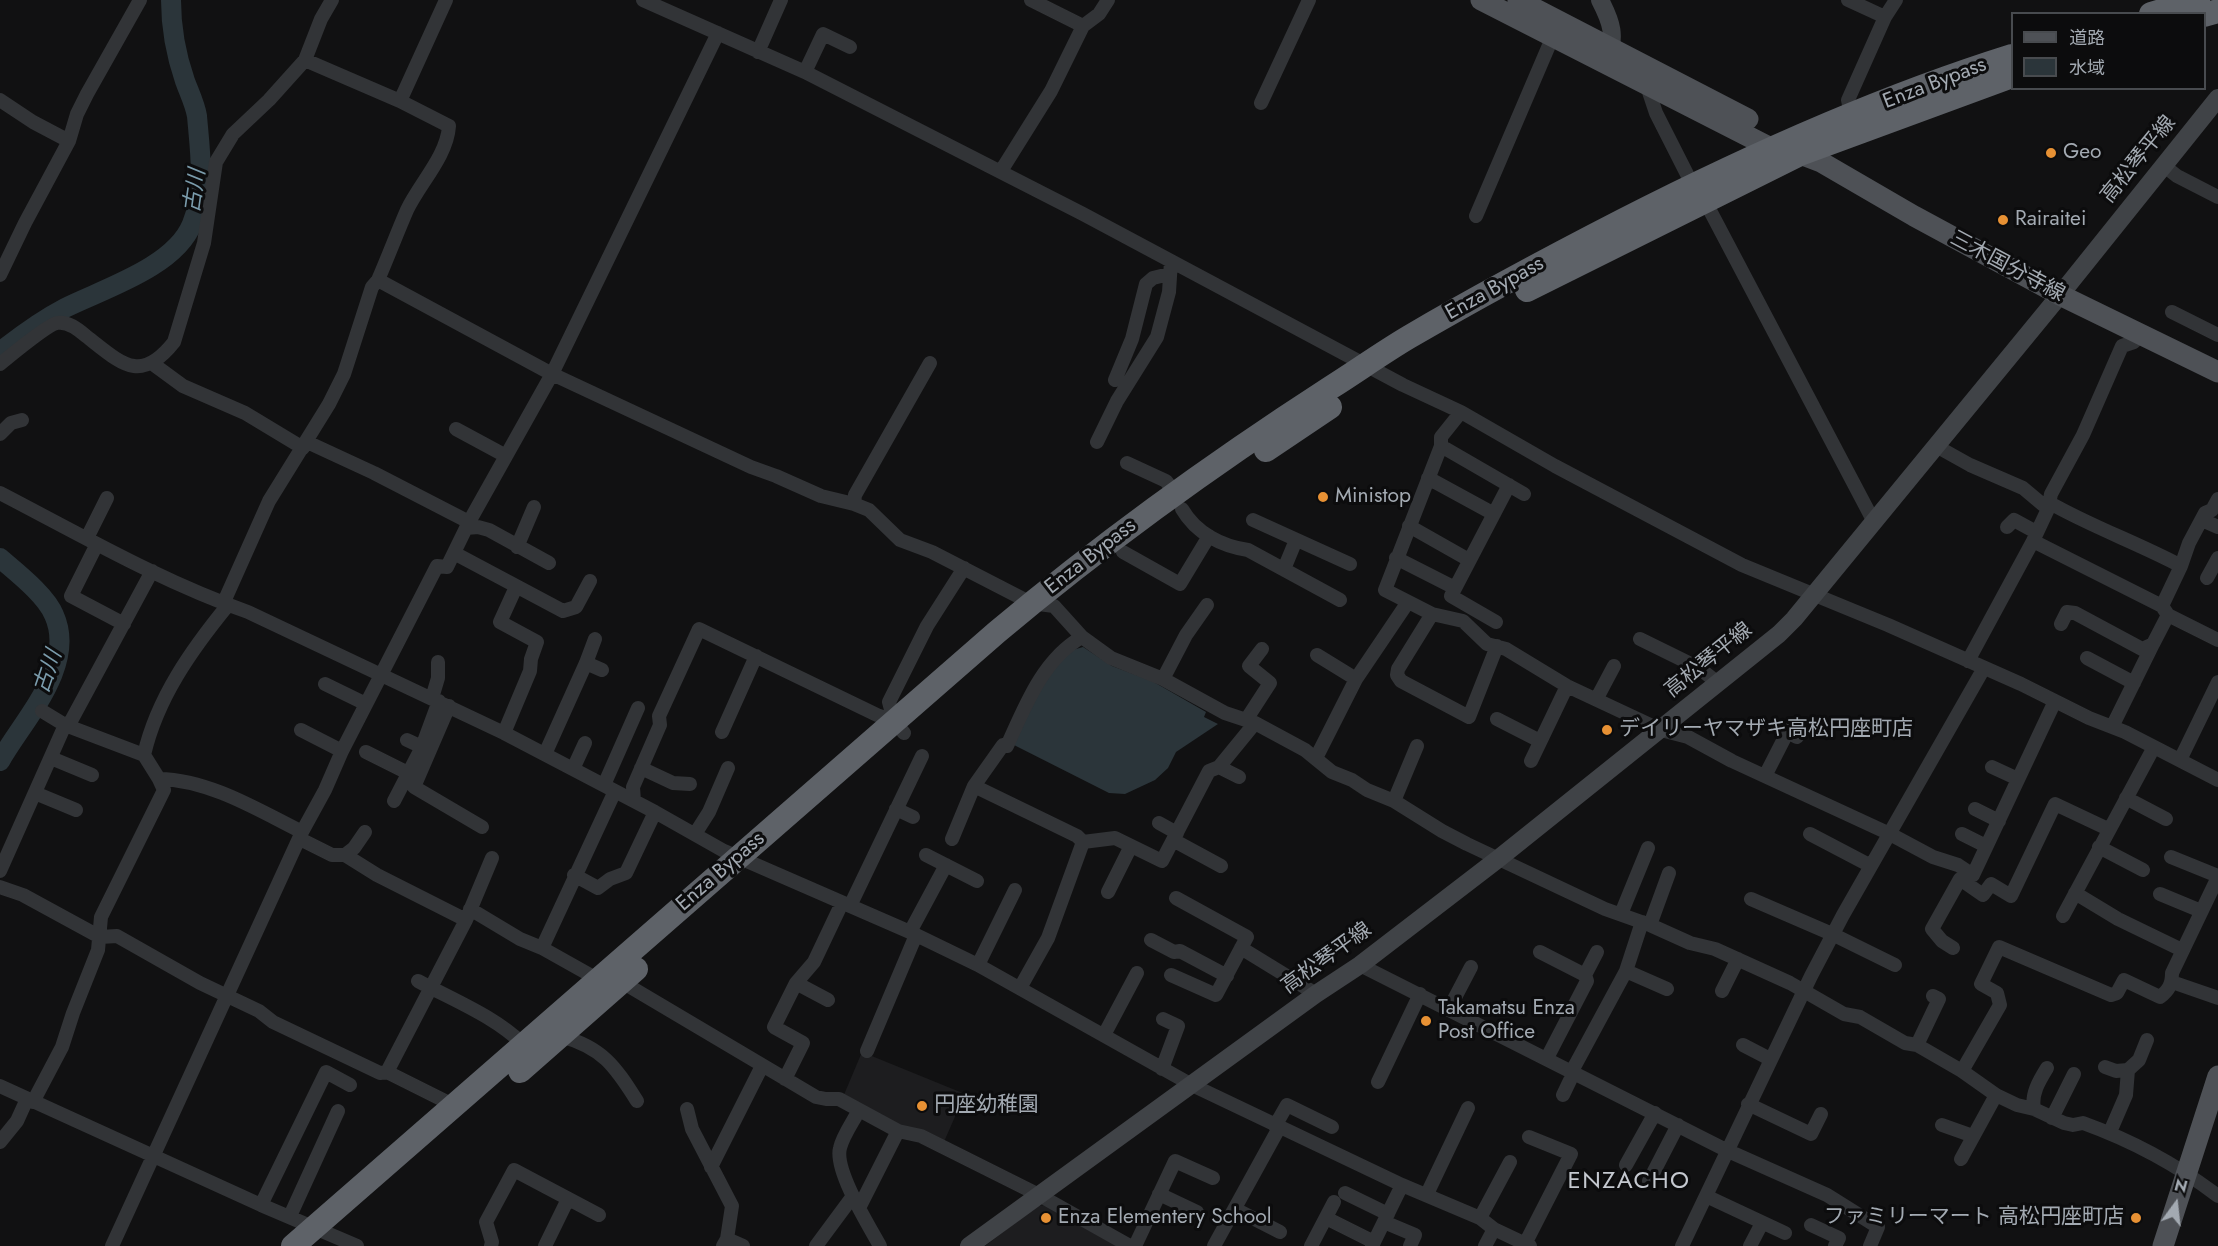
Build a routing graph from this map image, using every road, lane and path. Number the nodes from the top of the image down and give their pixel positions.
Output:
1 (140, 0) edge
2 (332, 0) edge
3 (446, 0) edge
4 (643, 0) edge
5 (781, 0) edge
6 (1031, 0) edge
7 (1108, 0) edge
8 (1309, 0) edge
9 (1481, 0) edge
10 (1518, 0) edge
11 (1600, 0) edge
12 (1848, 0) edge
13 (1896, 0) edge
14 (2198, 0) edge
15 (2158, 12) edge
16 (1885, 17) junction
17 (1083, 26) junction
18 (718, 33) junction
19 (1553, 36) junction
20 (850, 47) dead end
21 (758, 52) junction
22 (1609, 55) junction
23 (2011, 57) edge
24 (305, 60) junction
25 (805, 72) junction
26 (2011, 77) edge
27 (1646, 83) junction
28 (2218, 98) edge
29 (0, 100) edge
30 (400, 101) junction
31 (1261, 103) dead end
32 (1851, 116) junction
33 (69, 141) junction
34 (1788, 148) junction
35 (2163, 165) junction
36 (1001, 171) junction
37 (1699, 194) junction
38 (2218, 197) edge
39 (1476, 216) dead end
40 (1170, 268) junction
41 (0, 275) edge
42 (378, 280) junction
43 (2060, 296) junction
44 (2172, 312) dead end
45 (2139, 335) junction
46 (2218, 335) edge
47 (930, 363) dead end
48 (0, 364) edge
49 (153, 364) junction
50 (1373, 369) junction
51 (2218, 372) edge
52 (552, 374) junction
53 (1115, 380) dead end
54 (1461, 412) junction
55 (22, 420) dead end
56 (456, 429) dead end
57 (0, 434) edge
58 (1097, 442) dead end
59 (305, 445) junction
60 (1441, 446) junction
61 (1936, 446) junction
62 (506, 456) junction
63 (1127, 463) dead end
64 (1428, 478) junction
65 (1509, 485) junction
66 (0, 493) edge
67 (1524, 494) dead end
68 (107, 498) dead end
69 (2218, 499) edge
70 (1179, 501) junction
71 (855, 504) junction
72 (2049, 506) junction
73 (534, 507) dead end
74 (1494, 514) junction
75 (1253, 520) dead end
76 (2202, 520) junction
77 (1874, 522) junction
78 (468, 525) junction
79 (1409, 526) junction
80 (2007, 527) dead end
81 (2218, 527) edge
82 (1209, 536) junction
83 (2034, 537) junction
84 (1296, 540) junction
85 (92, 541) junction
86 (517, 547) junction
87 (1123, 552) junction
88 (454, 553) junction
89 (1396, 558) junction
90 (2218, 558) edge
91 (1469, 560) junction
92 (549, 563) dead end
93 (1350, 564) dead end
94 (2181, 566) junction
95 (964, 568) junction
96 (1284, 569) junction
97 (152, 572) junction
98 (2207, 578) dead end
99 (590, 581) dead end
100 (516, 586) junction
101 (1455, 588) junction
102 (1813, 596) junction
103 (1340, 600) dead end
104 (1408, 602) junction
105 (226, 604) junction
106 (1043, 605) junction
107 (1207, 605) dead end
108 (2165, 610) junction
109 (1432, 614) junction
110 (1496, 622) dead end
111 (124, 624) junction
112 (2061, 624) dead end
113 (1082, 637) junction
114 (595, 639) dead end
115 (1640, 639) dead end
116 (2218, 640) edge
117 (2153, 645) junction
118 (1497, 646) junction
119 (1262, 649) dead end
120 (1317, 655) dead end
121 (756, 656) junction
122 (2087, 658) dead end
123 (1968, 661) junction
124 (438, 662) dead end
125 (586, 663) junction
126 (1614, 666) dead end
127 (1984, 668) junction
128 (602, 670) dead end
129 (382, 677) junction
130 (1163, 679) junction
131 (1356, 679) junction
132 (2134, 682) junction
133 (2218, 682) edge
134 (1718, 683) junction
135 (325, 684) dead end
136 (1567, 686) junction
137 (1597, 698) junction
138 (2055, 701) junction
139 (440, 702) junction
140 (366, 704) junction
141 (638, 708) dead end
142 (42, 711) dead end
143 (1497, 719) dead end
144 (1251, 722) junction
145 (65, 724) junction
146 (899, 727) junction
147 (2112, 727) junction
148 (301, 730) dead end
149 (1660, 730) junction
150 (722, 732) dead end
151 (1788, 732) dead end
152 (504, 733) junction
153 (407, 740) dead end
154 (1540, 741) junction
155 (585, 742) dead end
156 (1417, 746) dead end
157 (422, 747) junction
158 (2154, 747) junction
159 (342, 751) junction
160 (366, 752) dead end
161 (144, 754) junction
162 (545, 754) junction
163 (922, 756) dead end
164 (51, 758) junction
165 (1316, 758) junction
166 (2180, 760) junction
167 (1531, 761) dead end
168 (1219, 767) junction
169 (1992, 767) dead end
170 (641, 768) junction
171 (728, 768) dead end
172 (573, 769) junction
173 (410, 774) junction
174 (92, 775) dead end
175 (1765, 776) junction
176 (1239, 777) dead end
177 (159, 779) junction
178 (2018, 779) junction
179 (2218, 780) edge
180 (690, 784) dead end
181 (974, 786) junction
182 (610, 788) junction
183 (34, 793) junction
184 (2126, 798) junction
185 (394, 801) dead end
186 (634, 801) junction
187 (1394, 801) junction
188 (896, 809) junction
189 (1975, 809) dead end
190 (76, 810) dead end
191 (655, 812) junction
192 (913, 817) dead end
193 (2166, 819) dead end
194 (1999, 821) junction
195 (1159, 823) dead end
196 (482, 826) dead end
197 (2108, 829) junction
198 (365, 832) dead end
199 (695, 834) junction
200 (1810, 834) dead end
201 (1890, 834) junction
202 (1962, 834) dead end
203 (301, 835) junction
204 (1175, 836) junction
205 (952, 839) dead end
206 (1083, 842) junction
207 (1131, 846) junction
208 (1986, 846) junction
209 (2099, 847) junction
210 (1648, 848) dead end
211 (345, 855) junction
212 (926, 855) dead end
213 (2171, 857) dead end
214 (492, 858) dead end
215 (1498, 859) junction
216 (746, 862) junction
217 (946, 865) junction
218 (1221, 866) dead end
219 (1871, 866) junction
220 (2143, 870) dead end
221 (0, 871) edge
222 (1669, 873) dead end
223 (574, 875) junction
224 (2218, 876) edge
225 (977, 881) dead end
226 (0, 887) edge
227 (1015, 890) dead end
228 (1108, 892) dead end
229 (2076, 893) junction
230 (2160, 894) dead end
231 (1176, 898) dead end
232 (1751, 899) dead end
233 (846, 904) junction
234 (2201, 911) junction
235 (468, 914) junction
236 (1621, 914) junction
237 (2063, 916) dead end
238 (1646, 923) junction
239 (913, 934) junction
240 (1832, 934) junction
241 (100, 937) junction
242 (1151, 940) dead end
243 (542, 948) junction
244 (1242, 948) junction
245 (1953, 948) dead end
246 (2182, 950) junction
247 (1549, 951) dead end
248 (1597, 952) dead end
249 (1738, 959) junction
250 (978, 965) junction
251 (1360, 965) junction
252 (1895, 965) dead end
253 (1471, 967) dead end
254 (1626, 971) junction
255 (1137, 973) dead end
256 (1172, 975) dead end
257 (1227, 975) junction
258 (1585, 975) junction
259 (610, 981) junction
260 (2172, 982) junction
261 (796, 983) junction
262 (424, 984) junction
263 (1020, 988) junction
264 (1667, 989) dead end
265 (1722, 992) dead end
266 (1803, 992) junction
267 (1316, 994) junction
268 (1420, 994) junction
269 (228, 995) junction
270 (1933, 996) dead end
271 (2218, 998) edge
272 (828, 1000) dead end
273 (1449, 1009) junction
274 (1163, 1019) dead end
275 (1104, 1035) junction
276 (560, 1036) junction
277 (2147, 1040) dead end
278 (524, 1045) junction
279 (1743, 1045) dead end
280 (1917, 1045) junction
281 (867, 1051) dead end
282 (1547, 1058) junction
283 (1770, 1059) junction
284 (762, 1066) junction
285 (2105, 1067) dead end
286 (2047, 1068) dead end
287 (1162, 1069) junction
288 (2128, 1070) junction
289 (1573, 1071) junction
290 (1962, 1071) junction
291 (387, 1072) junction
292 (2074, 1074) dead end
293 (2218, 1076) edge
294 (785, 1079) junction
295 (1378, 1082) dead end
296 (350, 1085) dead end
297 (1192, 1085) junction
298 (0, 1086) edge
299 (1563, 1095) dead end
300 (1996, 1095) junction
301 (30, 1101) junction
302 (637, 1101) dead end
303 (1748, 1104) junction
304 (455, 1106) junction
305 (1468, 1108) dead end
306 (687, 1109) dead end
307 (2034, 1109) junction
308 (859, 1110) junction
309 (338, 1111) dead end
310 (1655, 1113) junction
311 (1821, 1114) dead end
312 (2052, 1118) junction
313 (1678, 1125) junction
314 (1942, 1125) dead end
315 (1277, 1127) junction
316 (1332, 1127) dead end
317 (898, 1131) junction
318 (2110, 1132) junction
319 (1973, 1136) junction
320 (1529, 1137) dead end
321 (0, 1142) edge
322 (1726, 1150) junction
323 (152, 1155) junction
324 (1961, 1159) dead end
325 (1510, 1162) dead end
326 (1626, 1165) dead end
327 (711, 1167) junction
328 (2187, 1173) junction
329 (1213, 1178) dead end
330 (1649, 1181) dead end
331 (1402, 1185) junction
332 (1159, 1194) junction
333 (1427, 1194) junction
334 (1040, 1196) junction
335 (1706, 1196) junction
336 (2218, 1196) edge
337 (568, 1199) junction
338 (856, 1202) junction
339 (261, 1205) junction
340 (1235, 1209) junction
341 (1197, 1212) dead end
342 (599, 1215) dead end
343 (290, 1216) junction
344 (1326, 1218) junction
345 (1386, 1218) junction
346 (1480, 1218) junction
347 (1762, 1223) junction
348 (1811, 1225) dead end
349 (1494, 1228) junction
350 (1280, 1232) dead end
351 (1785, 1233) dead end
352 (321, 1236) edge
353 (725, 1243) edge
354 (1373, 1244) edge
355 (494, 1245) edge
356 (1528, 1245) edge
357 (112, 1246) edge
358 (293, 1246) edge
359 (357, 1246) edge
360 (545, 1246) edge
361 (744, 1246) edge
362 (816, 1246) edge
363 (880, 1246) edge
364 (969, 1246) edge
365 (1130, 1246) edge
366 (1135, 1246) edge
367 (1214, 1246) edge
368 (1311, 1246) edge
369 (1410, 1246) edge
370 (1485, 1246) edge
371 (1682, 1246) edge
372 (1750, 1246) edge
373 (1835, 1246) edge
374 (1870, 1246) edge
375 (2163, 1246) edge

1 - 33 street
2 - 24 street
3 - 30 street
4 - 18 street
5 - 21 street
6 - 17 street
7 - 17 street
8 - 31 street
9 - 19 main road, 三木国分寺線
10 - 22 main road, 三木国分寺線
11 - 22 main road
12 - 16 street
13 - 16 street
14 - 15 highway
16 - 32 street
17 - 36 street
18 - 21 street
18 - 52 street
19 - 22 main road, 三木国分寺線
19 - 39 street
20 - 25 street
21 - 25 street
22 - 27 main road, 三木国分寺線
22 - 34 main road, 三木国分寺線
23 - 32 highway, Enza Bypass
24 - 30 street
24 - 49 street
25 - 36 street
26 - 34 highway, Enza Bypass
27 - 34 main road, 三木国分寺線
27 - 37 street
28 - 35 main road, 高松琴平線
29 - 33 street
30 - 42 street
32 - 34 highway, Enza Bypass
33 - 41 street
34 - 37 highway, Enza Bypass
34 - 43 main road, 三木国分寺線
35 - 38 street
35 - 43 main road, 高松琴平線
36 - 40 street
37 - 50 highway, Enza Bypass
37 - 77 street
40 - 50 street
40 - 53 street
40 - 58 street
42 - 52 street
42 - 59 street
43 - 45 main road, 三木国分寺線
43 - 61 main road, 高松琴平線
44 - 46 street
45 - 51 main road, 三木国分寺線
45 - 72 street
47 - 71 street
48 - 49 street
49 - 59 street
50 - 54 street
50 - 70 highway, Enza Bypass
52 - 62 street
52 - 71 street
54 - 60 street
54 - 102 street
55 - 57 street
56 - 62 street
59 - 78 street
59 - 105 street
60 - 64 street
60 - 65 street
61 - 72 street
61 - 77 main road, 高松琴平線
62 - 78 street
63 - 70 street
64 - 74 street
64 - 79 street
65 - 67 street
65 - 74 street
66 - 85 street
68 - 85 street
69 - 76 street
70 - 82 street
70 - 87 highway, Enza Bypass
70 - 106 highway, Enza Bypass
71 - 95 street
72 - 83 street
72 - 94 street
73 - 86 street
74 - 91 street
75 - 84 street
76 - 81 street
76 - 94 street
77 - 102 main road, 高松琴平線
78 - 86 street
78 - 88 street
79 - 89 street
79 - 91 street
80 - 83 street
82 - 87 street
82 - 96 street
83 - 108 street
83 - 123 street
84 - 93 street
84 - 96 street
85 - 97 street
85 - 111 street
86 - 92 street
87 - 106 highway, Enza Bypass
88 - 100 street
88 - 129 street
89 - 101 street
89 - 104 street
90 - 98 street
91 - 101 street
94 - 108 street
95 - 106 street
95 - 146 street
96 - 103 street
97 - 105 street
97 - 111 street
99 - 100 street
100 - 152 street
101 - 110 street
102 - 123 street
102 - 134 main road, 高松琴平線
104 - 109 street
104 - 131 street
105 - 129 street
105 - 161 street
106 - 113 street
106 - 146 highway, Enza Bypass
107 - 130 street
108 - 116 street
108 - 117 street
109 - 118 street
109 - 118 street
111 - 145 street
112 - 117 street
113 - 130 street
113 - 181 street
114 - 125 street
115 - 134 street
117 - 132 street
118 - 136 street
119 - 144 street
120 - 131 street
121 - 146 street
121 - 150 street
121 - 170 street
122 - 132 street
123 - 127 street
124 - 139 street
125 - 128 street
125 - 162 street
126 - 137 street
127 - 138 street
127 - 201 street
129 - 139 street
129 - 140 street
130 - 144 street
131 - 165 street
132 - 147 street
133 - 166 street
134 - 149 main road, 高松琴平線
135 - 140 street
136 - 137 street
136 - 154 street
137 - 149 street
138 - 147 street
138 - 178 street
139 - 152 street
139 - 157 street
139 - 196 street
140 - 159 street
141 - 182 street
142 - 145 street
143 - 154 street
144 - 165 street
144 - 168 street
145 - 161 street
145 - 164 street
146 - 216 highway, Enza Bypass
147 - 158 street
148 - 159 street
149 - 175 street
149 - 215 main road, 高松琴平線
151 - 175 street
152 - 162 street
153 - 157 street
154 - 167 street
155 - 172 street
156 - 187 street
157 - 173 street
158 - 166 street
158 - 184 street
159 - 203 street
160 - 173 street
161 - 177 street
162 - 172 street
163 - 188 street
164 - 174 street
164 - 183 street
165 - 187 street
166 - 179 street
168 - 176 street
168 - 204 street
169 - 178 street
170 - 180 street
170 - 186 street
171 - 199 street
172 - 182 street
173 - 185 street
175 - 201 street
177 - 203 street
177 - 241 street
178 - 194 street
181 - 205 street
181 - 206 street
182 - 186 street
182 - 223 street
183 - 190 street
183 - 221 street
184 - 193 street
184 - 197 street
186 - 191 street
187 - 215 street
188 - 192 street
188 - 233 street
189 - 194 street
191 - 199 street
191 - 223 street
194 - 208 street
195 - 204 street
197 - 209 street
197 - 245 street
198 - 211 street
199 - 216 street
200 - 219 street
201 - 208 street
201 - 219 street
202 - 208 street
203 - 211 street
203 - 269 street
204 - 207 street
204 - 218 street
206 - 207 street
206 - 263 street
207 - 228 street
209 - 220 street
209 - 229 street
210 - 236 street
211 - 235 street
212 - 217 street
213 - 224 street
214 - 235 street
215 - 236 street
215 - 251 main road, 高松琴平線
216 - 233 street
216 - 259 highway, Enza Bypass
217 - 225 street
217 - 239 street
219 - 240 street
222 - 238 street
223 - 243 street
224 - 234 street
226 - 241 street
227 - 250 street
229 - 237 street
229 - 246 street
230 - 234 street
231 - 244 street
232 - 240 street
233 - 239 street
233 - 261 street
234 - 246 street
235 - 243 street
235 - 262 street
236 - 238 street
238 - 249 street
238 - 254 street
239 - 250 street
239 - 281 street
240 - 252 street
240 - 266 street
241 - 269 street
241 - 301 street
242 - 257 street
243 - 259 street
244 - 257 street
244 - 267 street
246 - 260 street
247 - 258 street
248 - 258 street
249 - 265 street
249 - 266 street
250 - 263 street
251 - 267 main road, 高松琴平線
251 - 268 street
253 - 273 street
254 - 264 street
254 - 289 street
255 - 275 street
256 - 257 street
258 - 282 street
259 - 276 highway, Enza Bypass
259 - 278 highway, Enza Bypass
259 - 284 street
260 - 271 street
260 - 290 street
261 - 272 street
261 - 294 street
262 - 278 street
262 - 291 street
263 - 275 street
266 - 280 street
266 - 283 street
267 - 297 main road, 高松琴平線
268 - 273 street
268 - 295 street
269 - 291 street
269 - 323 street
270 - 280 street
273 - 282 street
274 - 287 street
275 - 287 street
276 - 302 street
276 - 352 highway, Enza Bypass
277 - 288 street
278 - 304 highway, Enza Bypass
279 - 283 street
280 - 290 street
282 - 289 street
283 - 303 street
284 - 294 street
284 - 327 street
285 - 288 street
286 - 307 street
287 - 297 street
288 - 318 street
289 - 299 street
289 - 310 street
290 - 300 street
291 - 304 street
292 - 312 street
293 - 328 main road
294 - 308 street
296 - 339 street
297 - 315 street
297 - 334 main road, 高松琴平線
298 - 301 street
300 - 307 street
300 - 319 street
301 - 321 street
301 - 323 street
303 - 311 street
303 - 322 street
304 - 352 highway, Enza Bypass
305 - 333 street
306 - 327 street
307 - 312 street
308 - 317 street
308 - 338 street
309 - 343 street
310 - 313 street
310 - 326 street
312 - 318 street
313 - 322 street
313 - 330 street
314 - 319 street
315 - 316 street
315 - 331 street
315 - 340 street
317 - 334 street
317 - 338 street
318 - 328 street
319 - 324 street
320 - 356 street
322 - 335 street
322 - 374 street
323 - 339 street
323 - 357 street
325 - 346 street
327 - 353 street
328 - 336 street
328 - 375 main road
329 - 332 street
331 - 333 street
331 - 345 street
332 - 341 street
332 - 366 street
333 - 346 street
334 - 364 main road, 高松琴平線
334 - 365 street
335 - 347 street
335 - 371 street
337 - 342 street
337 - 355 street
337 - 360 street
338 - 362 street
338 - 363 street
339 - 343 street
340 - 350 street
340 - 367 street
343 - 352 street
344 - 345 street
344 - 354 street
344 - 368 street
345 - 354 street
345 - 369 street
346 - 349 street
347 - 351 street
347 - 372 street
348 - 373 street
349 - 356 street
349 - 370 street
352 - 358 highway, Enza Bypass
352 - 359 street
353 - 361 street

